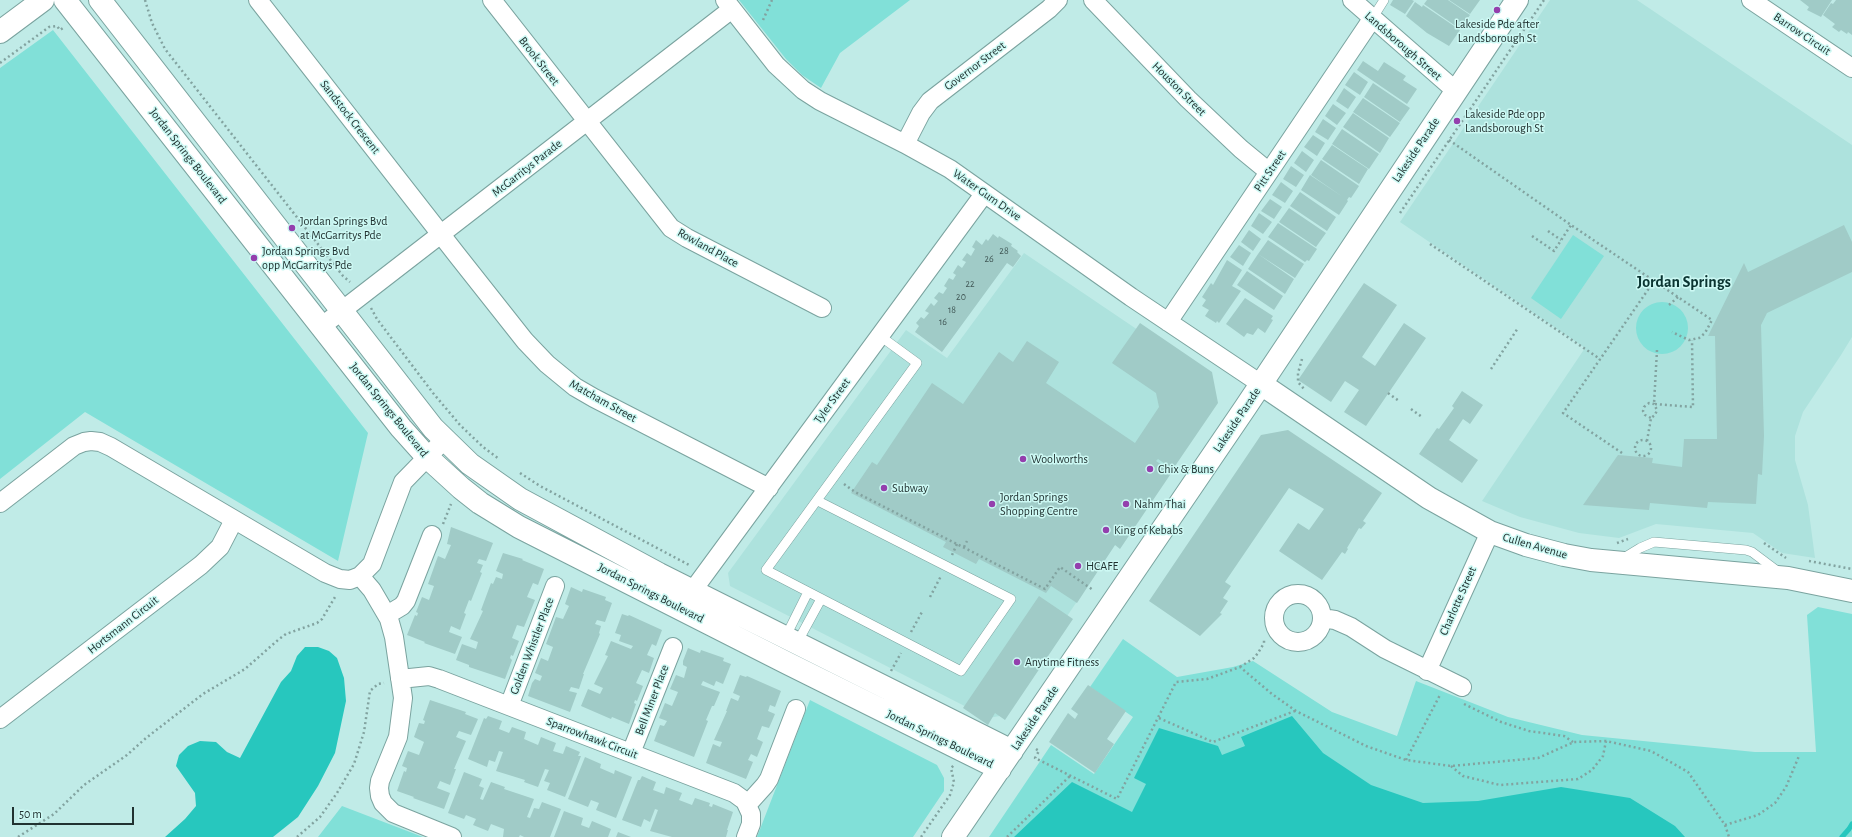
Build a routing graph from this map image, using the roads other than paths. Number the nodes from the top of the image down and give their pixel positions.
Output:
1 (43, 0) edge
2 (65, 0) edge
3 (100, 0) edge
4 (258, 0) edge
5 (492, 0) edge
6 (1058, 0) edge
7 (1094, 0) edge
8 (1352, 0) edge
9 (1384, 0) edge
10 (1517, 0) edge
11 (1751, 0) edge
12 (729, 5) edge
13 (1372, 19) junction
14 (0, 32) edge
15 (1852, 68) edge
16 (1456, 91) junction
17 (587, 122) junction
18 (905, 144) junction
19 (1269, 172) junction
20 (984, 194) junction
21 (441, 235) junction
22 (822, 308) dead end
23 (342, 311) junction
24 (1168, 322) junction
25 (322, 326) junction
26 (880, 336) junction
27 (1261, 384) junction
28 (445, 439) junction
29 (427, 457) junction
30 (769, 488) junction
31 (818, 501) junction
32 (0, 503) edge
33 (234, 520) junction
34 (1490, 532) junction
35 (432, 535) dead end
36 (360, 576) junction
37 (695, 580) junction
38 (555, 586) dead end
39 (1852, 591) edge
40 (808, 592) junction
41 (821, 599) junction
42 (680, 608) junction
43 (387, 615) junction
44 (1322, 618) dead end
45 (673, 647) dead end
46 (786, 650) junction
47 (1427, 670) junction
48 (400, 679) junction
49 (1457, 690) road end
50 (508, 706) junction
51 (796, 709) dead end
52 (0, 720) edge
53 (1012, 751) junction
54 (631, 754) junction
55 (1000, 769) junction
56 (747, 804) junction
57 (452, 837) edge
58 (746, 837) edge
59 (952, 837) edge

1 - 14 main road
2 - 25 main road, Jordan Springs Boulevard
3 - 23 main road, Jordan Springs Boulevard
4 - 21 street, Sandstock Crescent
5 - 17 street, Brook Street
6 - 18 street, Governor Street
7 - 19 street, Houston Street
8 - 13 street, Landsborough Street
9 - 13 lane
10 - 16 main road, Lakeside Parade
11 - 15 street, Barrow Circuit
12 - 17 street, McGarritys Parade
12 - 18 street, Water Gum Drive
13 - 16 street, Landsborough Street
13 - 19 street, Pitt Street
16 - 27 main road, Lakeside Parade
17 - 21 street, McGarritys Parade
17 - 22 street, Rowland Place
18 - 20 street, Water Gum Drive
19 - 24 street, Pitt Street
20 - 24 street, Water Gum Drive
20 - 26 street, Tyler Street
21 - 23 street, McGarritys Parade
21 - 30 street, Matcham Street
23 - 25 street, McGarritys Parade
23 - 28 main road, Jordan Springs Boulevard
24 - 27 street, Water Gum Drive
25 - 29 main road, Jordan Springs Boulevard
26 - 30 street, Tyler Street
26 - 31 lane
27 - 34 main road, Cullen Avenue
27 - 53 main road, Lakeside Parade
28 - 29 street
28 - 37 main road, Jordan Springs Boulevard
29 - 36 street
29 - 42 main road, Jordan Springs Boulevard
30 - 37 street, Tyler Street
31 - 40 lane
31 - 41 lane
32 - 33 street
33 - 36 street
33 - 52 street, Hortsmann Circuit
34 - 39 main road, Cullen Avenue
34 - 47 street, Charlotte Street
35 - 43 street
36 - 43 street
37 - 42 street, Tyler Street
37 - 46 main road, Jordan Springs Boulevard
38 - 50 street, Golden Whistler Place
40 - 41 lane
40 - 46 lane
41 - 46 lane
42 - 46 main road, Jordan Springs Boulevard
43 - 48 street
44 - 47 street
45 - 54 street, Bell Miner Place
46 - 53 main road, Jordan Springs Boulevard
46 - 55 main road, Jordan Springs Boulevard
47 - 49 street
48 - 50 street, Sparrowhawk Circuit
48 - 57 street
50 - 54 street, Sparrowhawk Circuit
51 - 56 street
53 - 55 main road, Lakeside Parade
54 - 56 street, Sparrowhawk Circuit
55 - 59 main road, Lakeside Parade
56 - 58 street

